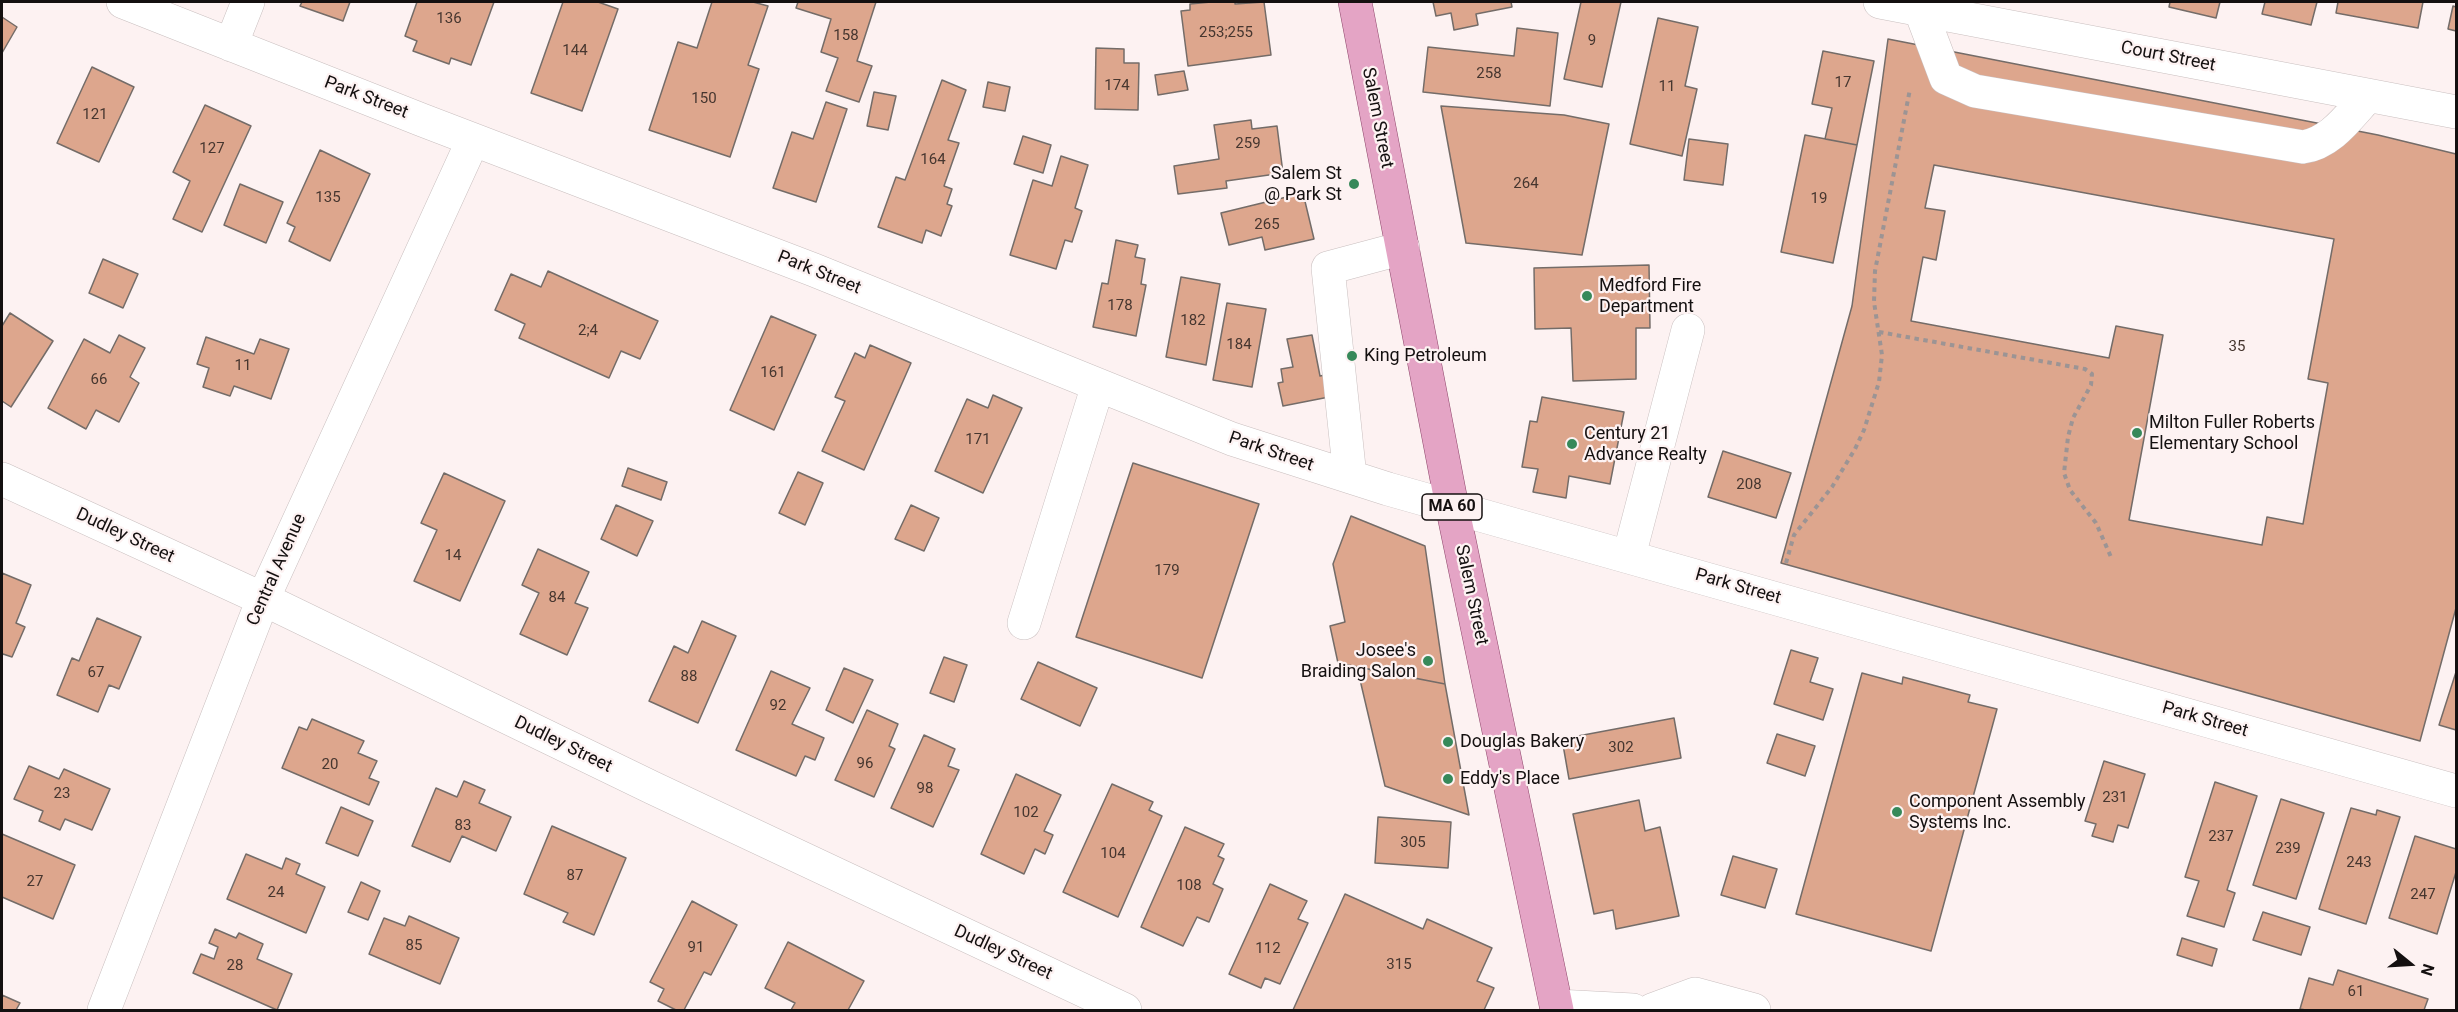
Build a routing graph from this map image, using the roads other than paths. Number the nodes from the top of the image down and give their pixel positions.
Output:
1 (123, 2) edge
2 (248, 2) edge
3 (1355, 2) edge
4 (1880, 2) edge
5 (1920, 9) junction
6 (231, 45) junction
7 (2368, 96) junction
8 (2457, 112) edge
9 (473, 140) junction
10 (1403, 248) junction
11 (1688, 330) dead end
12 (1098, 385) junction
13 (1350, 477) junction
14 (2, 479) edge
15 (1452, 506) junction
16 (1629, 556) junction
17 (263, 599) junction
18 (1024, 623) dead end
19 (2457, 791) edge
20 (1557, 1009) edge
21 (104, 1011) edge
22 (1125, 1011) edge
23 (1633, 1011) edge
24 (1652, 1011) edge
25 (1754, 1011) edge

1 - 6 street, Park Street
2 - 6 street
3 - 10 main road, Salem Street / MA 60
4 - 5 street, Court Street
5 - 7 street, Court Street
5 - 7 street
6 - 9 street, Park Street
7 - 8 street, Court Street
9 - 12 street, Park Street
9 - 17 street, Central Avenue
10 - 13 street
10 - 15 main road, Salem Street / MA 60
11 - 16 street
12 - 13 street, Park Street
12 - 18 street
13 - 15 street, Park Street
14 - 17 street, Dudley Street
15 - 16 street, Park Street
15 - 20 main road, Salem Street / MA 60
16 - 19 street, Park Street
17 - 21 street, Central Avenue
17 - 22 street, Dudley Street
20 - 23 street
24 - 25 street

